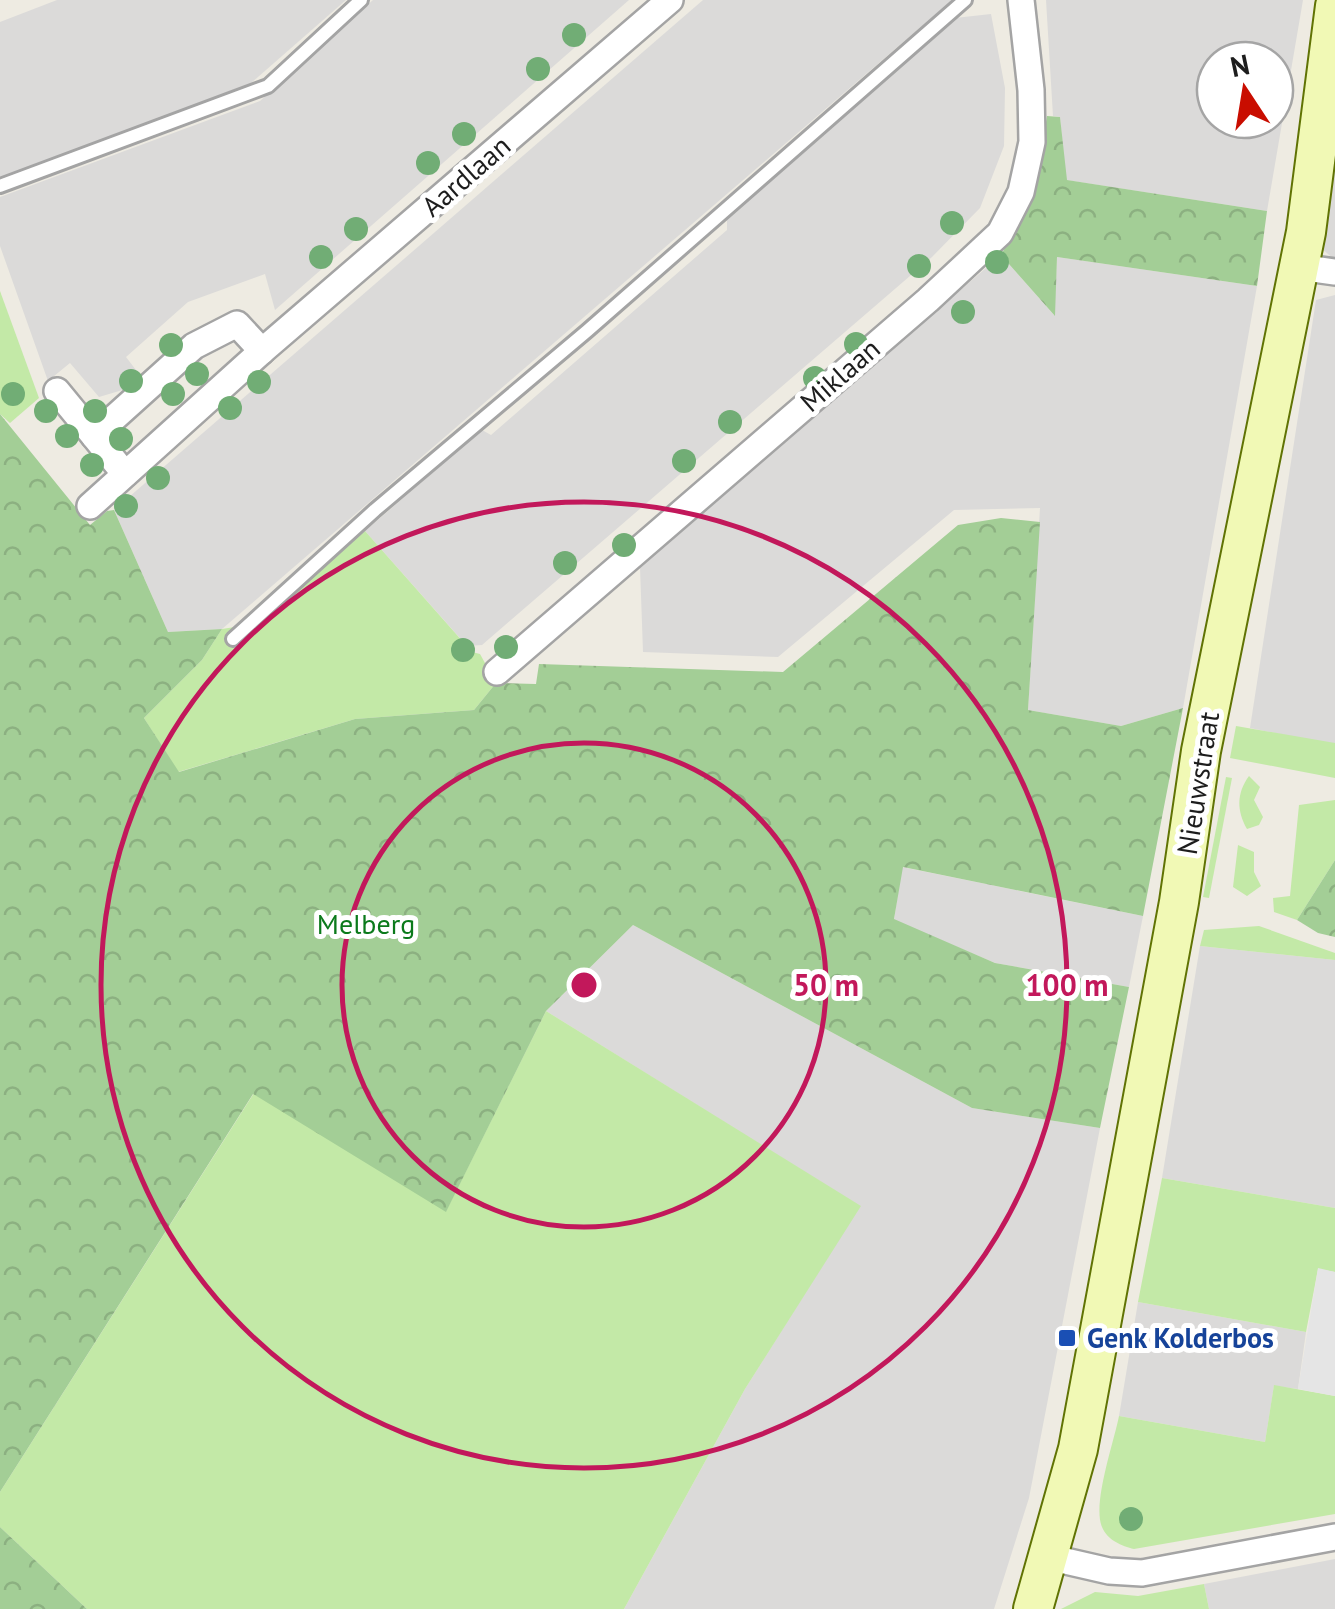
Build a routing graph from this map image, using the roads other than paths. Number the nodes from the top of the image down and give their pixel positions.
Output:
1 (360, 0) edge
2 (670, 0) edge
3 (965, 0) edge
4 (1021, 0) edge
5 (1335, 6) edge
6 (0, 186) edge
7 (1317, 269) edge
8 (262, 351) junction
9 (57, 392) dead end
10 (94, 436) junction
11 (126, 474) junction
12 (90, 506) dead end
13 (232, 640) dead end
14 (497, 672) dead end
15 (1335, 1537) edge
16 (1048, 1556) junction
17 (1034, 1609) edge

1 - 6 lane
2 - 8 street, Aardlaan
3 - 13 lane
4 - 14 street, Miklaan
5 - 7 street, Nieuwstraat
7 - 16 street, Nieuwstraat
8 - 10 street
8 - 11 street, Aardlaan
9 - 10 street
10 - 11 street
11 - 12 street, Aardlaan
15 - 16 street
16 - 17 street, Nieuwstraat

